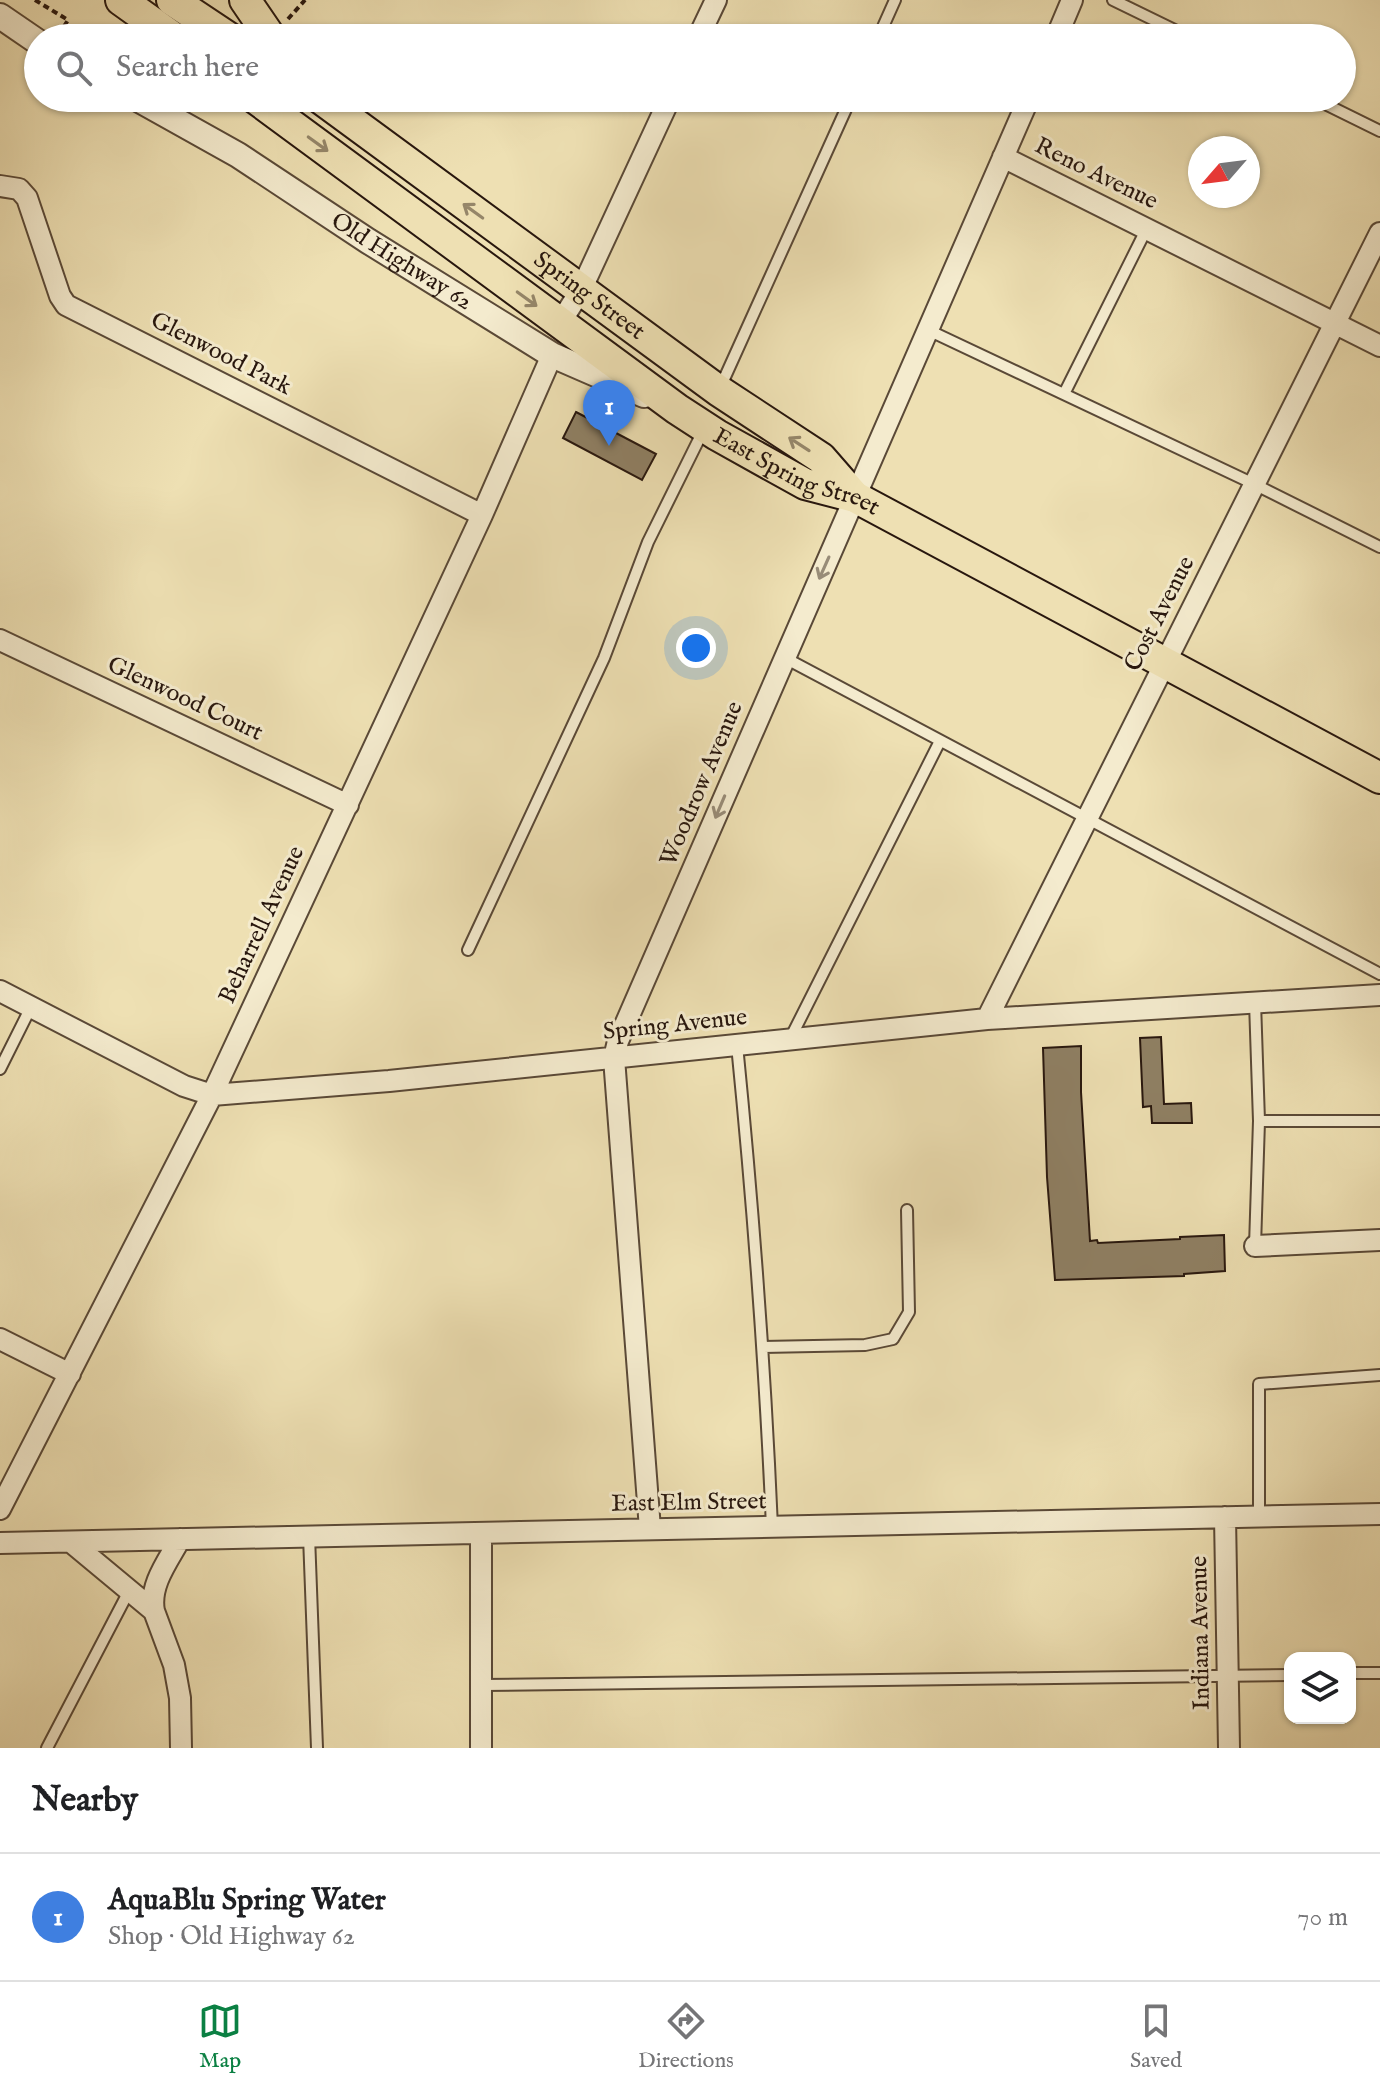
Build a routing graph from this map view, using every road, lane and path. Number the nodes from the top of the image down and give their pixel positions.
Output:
1 (35, 0) edge
2 (121, 0) edge
3 (172, 0) edge
4 (245, 0) edge
5 (305, 0) edge
6 (716, 0) edge
7 (895, 0) edge
8 (1072, 0) edge
9 (1113, 0) edge
10 (0, 16) edge
11 (66, 24) edge
12 (154, 24) edge
13 (208, 24) edge
14 (272, 24) edge
15 (284, 24) edge
16 (705, 24) edge
17 (884, 24) edge
18 (1062, 24) edge
19 (1162, 24) edge
20 (24, 32) edge
21 (161, 112) edge
22 (274, 112) edge
23 (339, 112) edge
24 (664, 112) edge
25 (845, 112) edge
26 (1023, 112) edge
27 (1341, 112) edge
28 (1380, 131) edge
29 (1003, 157) junction
30 (0, 186) edge
31 (1147, 228) junction
32 (1380, 233) edge
33 (581, 290) junction
34 (560, 323) junction
35 (1334, 324) junction
36 (928, 330) junction
37 (1380, 346) edge
38 (552, 355) junction
39 (719, 391) junction
40 (1064, 394) junction
41 (677, 409) junction
42 (705, 427) junction
43 (1254, 484) junction
44 (855, 497) junction
45 (482, 515) junction
46 (1380, 547) edge
47 (0, 640) edge
48 (785, 658) junction
49 (1164, 663) junction
50 (940, 741) junction
51 (1380, 778) edge
52 (348, 805) junction
53 (1086, 818) junction
54 (468, 950) dead end
55 (1380, 974) edge
56 (0, 991) edge
57 (1380, 995) edge
58 (1255, 1002) junction
59 (31, 1007) junction
60 (987, 1019) junction
61 (789, 1039) junction
62 (737, 1045) junction
63 (614, 1058) junction
64 (0, 1069) edge
65 (212, 1095) junction
66 (1259, 1121) junction
67 (1380, 1121) edge
68 (907, 1210) dead end
69 (1380, 1240) edge
70 (1255, 1246) joint
71 (0, 1339) edge
72 (763, 1347) junction
73 (70, 1374) junction
74 (1380, 1375) edge
75 (0, 1509) edge
76 (1380, 1514) edge
77 (1259, 1516) junction
78 (1225, 1517) junction
79 (772, 1527) junction
80 (650, 1529) junction
81 (481, 1533) junction
82 (309, 1536) junction
83 (180, 1539) junction
84 (71, 1542) junction
85 (0, 1543) edge
86 (129, 1591) junction
87 (154, 1611) junction
88 (1356, 1673) edge
89 (1380, 1673) edge
90 (1284, 1675) edge
91 (1228, 1676) junction
92 (481, 1685) junction
93 (47, 1748) edge
94 (181, 1748) edge
95 (317, 1748) edge
96 (481, 1748) edge
97 (1229, 1748) edge

1 - 11 path
2 - 12 main road
3 - 13 main road
4 - 14 main road
5 - 15 path
6 - 16 street
7 - 17 lane
8 - 18 street
9 - 19 lane
10 - 20 street
21 - 38 street, Old Highway 62
22 -> 34 main road, East Spring Street
33 -> 23 main road, Spring Street
24 - 33 street
25 - 39 lane
26 - 29 street, Woodrow Avenue
27 - 28 lane
29 - 31 street, Reno Avenue
29 - 36 street, Woodrow Avenue
30 - 45 street, Glenwood Park
31 - 35 street, Reno Avenue
31 - 40 lane
32 - 35 street, Cost Avenue
33 - 34 street
33 - 39 main road, Spring Street
34 - 41 main road, East Spring Street
35 - 37 street, Reno Avenue
35 - 43 street, Cost Avenue
36 - 40 lane
36 - 44 street, Woodrow Avenue
38 - 41 street, Old Highway 62
38 - 45 street, Beharrell Avenue
44 -> 39 main road, Spring Street
40 - 43 lane
41 - 42 main road, East Spring Street
42 - 44 main road, East Spring Street
42 - 54 lane
43 - 46 lane
43 - 49 street, Cost Avenue
44 -> 48 street, Woodrow Avenue
44 - 49 main road, East Spring Street
45 - 52 street, Beharrell Avenue
47 - 52 street, Glenwood Court
48 - 50 lane
48 -> 63 street, Woodrow Avenue
49 - 51 main road, East Spring Street
49 - 53 street, Cost Avenue
50 - 53 lane
50 - 61 lane
52 - 65 street, Beharrell Avenue
53 - 55 lane
53 - 60 street, Cost Avenue
56 - 59 street, Spring Avenue
57 - 58 street, Spring Avenue
58 - 60 street, Spring Avenue
58 - 66 lane
59 - 64 lane
59 - 65 street, Spring Avenue
60 - 61 street, Spring Avenue
61 - 62 street, Spring Avenue
62 - 63 street, Spring Avenue
62 - 72 lane
63 - 65 street, Spring Avenue
63 - 80 street, Woodrow Avenue
65 - 73 street, Beharrell Avenue
66 - 67 lane
66 - 70 lane
68 - 72 lane
69 - 70 street
71 - 73 street
72 - 79 lane
73 - 75 street, Beharrell Avenue
74 - 77 lane
76 - 77 street, East Elm Street
77 - 78 street, East Elm Street
78 - 79 street, East Elm Street
78 - 91 street, Indiana Avenue
79 - 80 street, East Elm Street
80 - 81 street, East Elm Street
81 - 82 street, East Elm Street
81 - 92 street
82 - 83 street, East Elm Street
82 - 95 lane
83 - 84 street, East Elm Street
83 - 87 street
84 - 85 street, East Elm Street
84 - 86 street
86 - 87 street
86 - 93 lane
87 - 94 street
88 - 89 lane
90 - 91 lane
91 - 92 lane
91 - 97 street, Indiana Avenue
92 - 96 street

